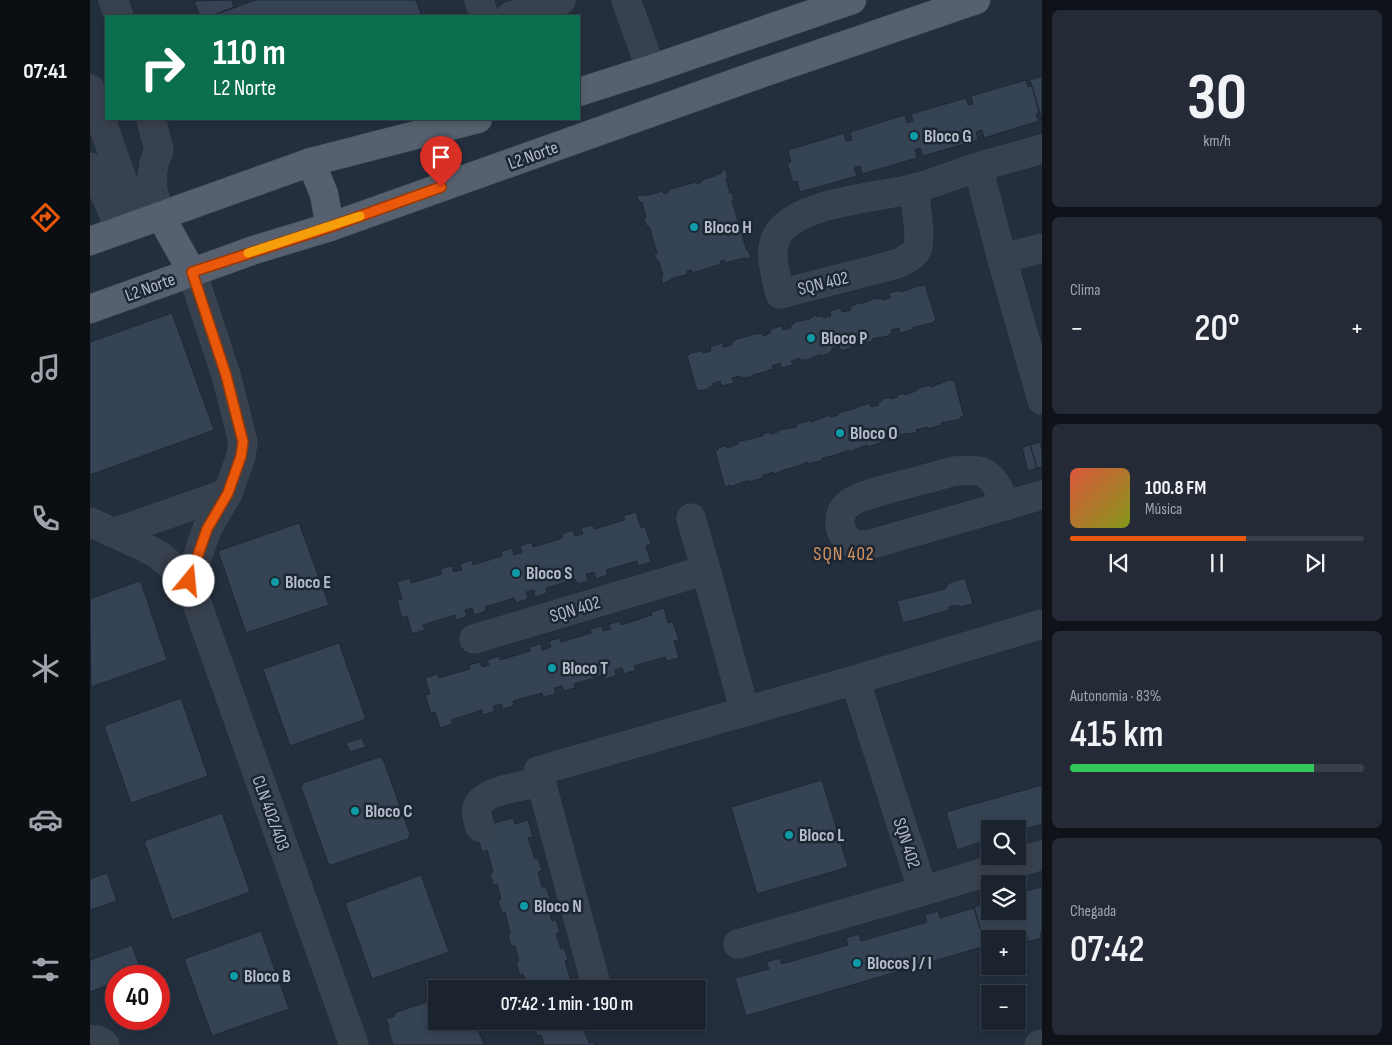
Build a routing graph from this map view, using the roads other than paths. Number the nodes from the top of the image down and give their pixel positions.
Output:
1 (113, 0) edge
2 (479, 0) edge
3 (561, 0) edge
4 (626, 0) edge
5 (852, 0) edge
6 (976, 0) edge
7 (120, 15) edge
8 (484, 15) edge
9 (514, 15) edge
10 (651, 69) junction
11 (90, 89) edge
12 (580, 92) edge
13 (151, 120) edge
14 (474, 120) edge
15 (1042, 149) edge
16 (311, 162) junction
17 (90, 167) edge
18 (978, 167) junction
19 (914, 188) junction
20 (140, 224) junction
21 (330, 227) junction
22 (90, 241) edge
23 (1042, 248) edge
24 (1002, 259) junction
25 (192, 272) junction
26 (90, 309) edge
27 (1042, 400) edge
28 (228, 493) junction
29 (1042, 495) edge
30 (1006, 506) junction
31 (691, 518) dead end
32 (101, 528) edge
33 (706, 570) junction
34 (189, 581) junction
35 (1042, 624) edge
36 (474, 639) dead end
37 (855, 680) junction
38 (745, 712) junction
39 (540, 782) junction
40 (480, 828) dead end
41 (1042, 855) edge
42 (923, 891) junction
43 (738, 944) dead end
44 (595, 980) edge
45 (90, 1040) edge
46 (105, 1045) edge
47 (354, 1045) edge

1 - 7 street
2 - 8 street
3 - 9 street
4 - 10 street
5 - 10 main road
6 - 21 main road, L2 Norte
10 - 12 main road
11 - 20 street
13 - 20 street
14 - 16 main road
15 - 18 street, SQN 402
16 - 20 main road
16 - 21 main road
17 - 20 street
18 - 19 street, SQN 402
18 - 24 street
19 - 19 street, SQN 402
20 - 22 main road
20 - 25 main road
21 - 25 main road, L2 Norte
23 - 24 street
24 - 27 street
25 - 26 main road, L2 Norte
25 - 28 street
28 - 32 street
28 - 34 street
29 - 30 street
30 - 30 street
31 - 33 street
32 - 34 street
33 - 36 street, SQN 402
33 - 38 street
34 - 47 street, CLN 402/403
35 - 37 street
37 - 38 street
37 - 42 street, SQN 402
38 - 39 street
39 - 40 street
39 - 44 street
41 - 42 street, SQN 402
42 - 43 street, SQN 402
45 - 46 street

